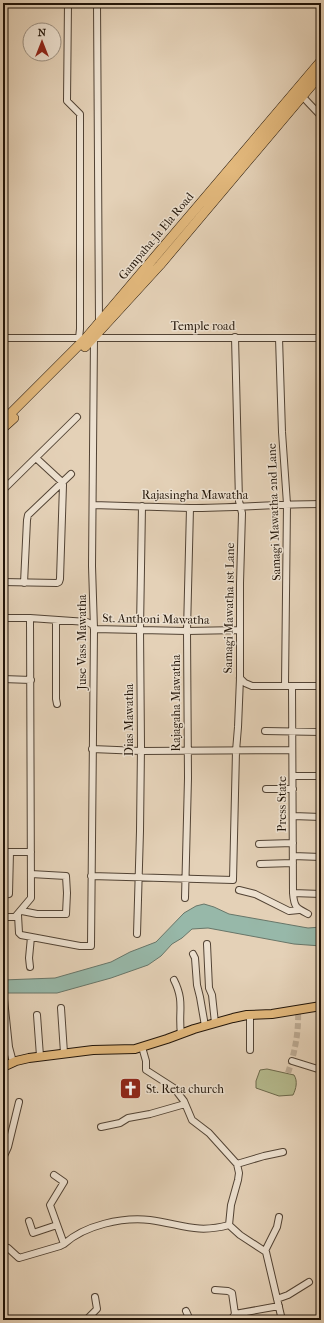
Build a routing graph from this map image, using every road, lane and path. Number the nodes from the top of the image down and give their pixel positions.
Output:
1 (68, 3) edge
2 (97, 3) edge
3 (321, 60) edge
4 (320, 77) edge
5 (302, 96) junction
6 (321, 116) edge
7 (99, 322) junction
8 (235, 337) junction
9 (3, 338) edge
10 (86, 338) junction
11 (279, 338) junction
12 (321, 338) edge
13 (77, 417) dead end
14 (3, 420) edge
15 (3, 428) edge
16 (36, 458) junction
17 (71, 474) dead end
18 (62, 482) junction
19 (3, 490) edge
20 (287, 504) junction
21 (321, 504) edge
22 (92, 505) junction
23 (142, 506) junction
24 (241, 507) junction
25 (190, 508) junction
26 (3, 582) edge
27 (24, 583) junction
28 (3, 618) edge
29 (30, 618) junction
30 (56, 620) junction
31 (94, 628) junction
32 (140, 629) junction
33 (240, 630) junction
34 (187, 631) junction
35 (240, 678) junction
36 (3, 679) edge
37 (31, 680) junction
38 (285, 685) junction
39 (292, 686) junction
40 (321, 686) edge
41 (57, 704) dead end
42 (265, 731) dead end
43 (292, 732) junction
44 (321, 732) edge
45 (92, 749) junction
46 (140, 750) junction
47 (187, 750) junction
48 (292, 750) junction
49 (236, 751) junction
50 (293, 776) junction
51 (321, 776) edge
52 (266, 789) dead end
53 (293, 789) junction
54 (293, 816) junction
55 (321, 817) edge
56 (293, 843) junction
57 (259, 844) dead end
58 (3, 852) edge
59 (10, 852) junction
60 (31, 852) junction
61 (321, 857) edge
62 (293, 860) junction
63 (260, 864) dead end
64 (31, 874) junction
65 (91, 876) junction
66 (139, 877) junction
67 (185, 878) junction
68 (239, 890) dead end
69 (293, 893) junction
70 (321, 894) edge
71 (3, 895) edge
72 (185, 898) dead end
73 (299, 910) junction
74 (20, 913) junction
75 (308, 914) dead end
76 (3, 917) edge
77 (137, 934) dead end
78 (31, 937) junction
79 (206, 944) dead end
80 (193, 954) dead end
81 (30, 967) dead end
82 (174, 980) dead end
83 (4, 999) dead end
84 (321, 1006) edge
85 (61, 1008) dead end
86 (37, 1015) dead end
87 (250, 1015) junction
88 (215, 1022) junction
89 (205, 1026) junction
90 (181, 1034) junction
91 (142, 1048) junction
92 (250, 1050) dead end
93 (64, 1053) junction
94 (40, 1056) junction
95 (292, 1061) dead end
96 (13, 1062) junction
97 (3, 1067) edge
98 (321, 1070) edge
99 (19, 1102) dead end
100 (185, 1104) junction
101 (101, 1127) dead end
102 (283, 1152) dead end
103 (3, 1158) edge
104 (237, 1164) junction
105 (54, 1175) dead end
106 (279, 1217) dead end
107 (29, 1221) dead end
108 (57, 1225) junction
109 (228, 1225) junction
110 (64, 1244) junction
111 (8, 1248) dead end
112 (265, 1251) junction
113 (309, 1282) dead end
114 (215, 1290) dead end
115 (95, 1297) dead end
116 (277, 1299) junction
117 (279, 1306) junction
118 (186, 1311) dead end
119 (235, 1314) junction
120 (86, 1320) edge
121 (190, 1320) edge
122 (231, 1320) edge
123 (282, 1320) edge

1 - 10 street, Juse Vass Mawatha
2 - 7 street
3 - 7 highway, Gampaha-Ja Ela Road
4 - 5 highway, Gampaha-Ja Ela Road
5 - 6 street
5 - 10 highway, Gampaha-Ja Ela Road
7 - 10 highway, Gampaha-Ja Ela Road
8 - 10 street, Temple road
8 - 11 street, Temple road
8 - 24 street, Samagi Mawatha 1st Lane
9 - 10 street, Temple road
10 - 14 highway, Gampaha-Ja Ela Road
10 - 15 highway, Gampaha-Ja Ela Road
10 - 22 street, Juse Vass Mawatha
11 - 12 street, Temple road
11 - 20 street, Samagi Mawatha 2nd Lane
13 - 16 street
16 - 18 street
16 - 19 street
17 - 18 street
18 - 27 street
18 - 27 street
20 - 21 street, Rajasingha Mawatha
20 - 24 street, Rajasingha Mawatha
20 - 38 street, Samagi Mawatha 2nd Lane
22 - 23 street, Rajasingha Mawatha
22 - 31 street, Juse Vass Mawatha
23 - 25 street, Rajasingha Mawatha
23 - 32 street, Dias Mawatha
24 - 25 street, Rajasingha Mawatha
24 - 33 street, Samagi Mawatha 1st Lane
25 - 34 street, Rajagaha Mawatha
26 - 27 street
28 - 29 street, St. Anthoni Mawatha
29 - 30 street, St. Anthoni Mawatha
29 - 37 street
30 - 31 street, St. Anthoni Mawatha
30 - 41 street
31 - 32 street, St. Anthoni Mawatha
31 - 45 street, Juse Vass Mawatha
32 - 34 street, St. Anthoni Mawatha
32 - 46 street, Dias Mawatha
33 - 34 street, St. Anthoni Mawatha
33 - 35 street, Samagi Mawatha 1st Lane
34 - 47 street, Rajagaha Mawatha
35 - 38 street
35 - 49 street, Samagi Mawatha 1st Lane
36 - 37 street
37 - 60 street
38 - 39 street
39 - 40 street
39 - 43 street, Press State
42 - 43 street
43 - 44 street
43 - 48 street, Press State
45 - 46 street
45 - 65 street, Juse Vass Mawatha
46 - 47 street
46 - 66 street, Dias Mawatha
47 - 49 street
47 - 67 street, Rajagaha Mawatha
48 - 49 street
48 - 50 street, Press State
49 - 67 street, Samagi Mawatha 1st Lane
50 - 51 street
50 - 53 street, Press State
52 - 53 street
53 - 54 street, Press State
54 - 55 street
54 - 56 street, Press State
56 - 57 street
56 - 62 street, Press State
58 - 59 street
59 - 60 street
59 - 71 street
60 - 64 street
61 - 62 street
62 - 63 street
62 - 69 street, Press State
64 - 74 street
64 - 74 street
65 - 66 street
65 - 78 street, Juse Vass Mawatha
66 - 67 street
66 - 77 street, Dias Mawatha
67 - 72 street, Rajagaha Mawatha
68 - 73 street
69 - 70 street
69 - 73 street, Press State
73 - 75 street
74 - 76 street
74 - 78 street
78 - 81 street
79 - 88 street
80 - 89 street
82 - 90 street
83 - 96 street
84 - 87 main road
85 - 93 street
86 - 94 street
87 - 88 main road
87 - 92 street
88 - 89 main road
89 - 90 main road
90 - 91 main road
91 - 93 main road
91 - 100 street
93 - 94 main road
94 - 96 main road
95 - 98 street
96 - 97 main road
99 - 103 street
100 - 101 street
100 - 104 street
102 - 104 street
104 - 109 street
105 - 108 street
106 - 112 street
107 - 108 street
108 - 110 street
109 - 110 street
109 - 112 street
110 - 111 street
112 - 116 street
113 - 116 street
114 - 119 street
115 - 120 street
116 - 117 street
117 - 119 street
117 - 123 street
118 - 121 street
119 - 122 street

